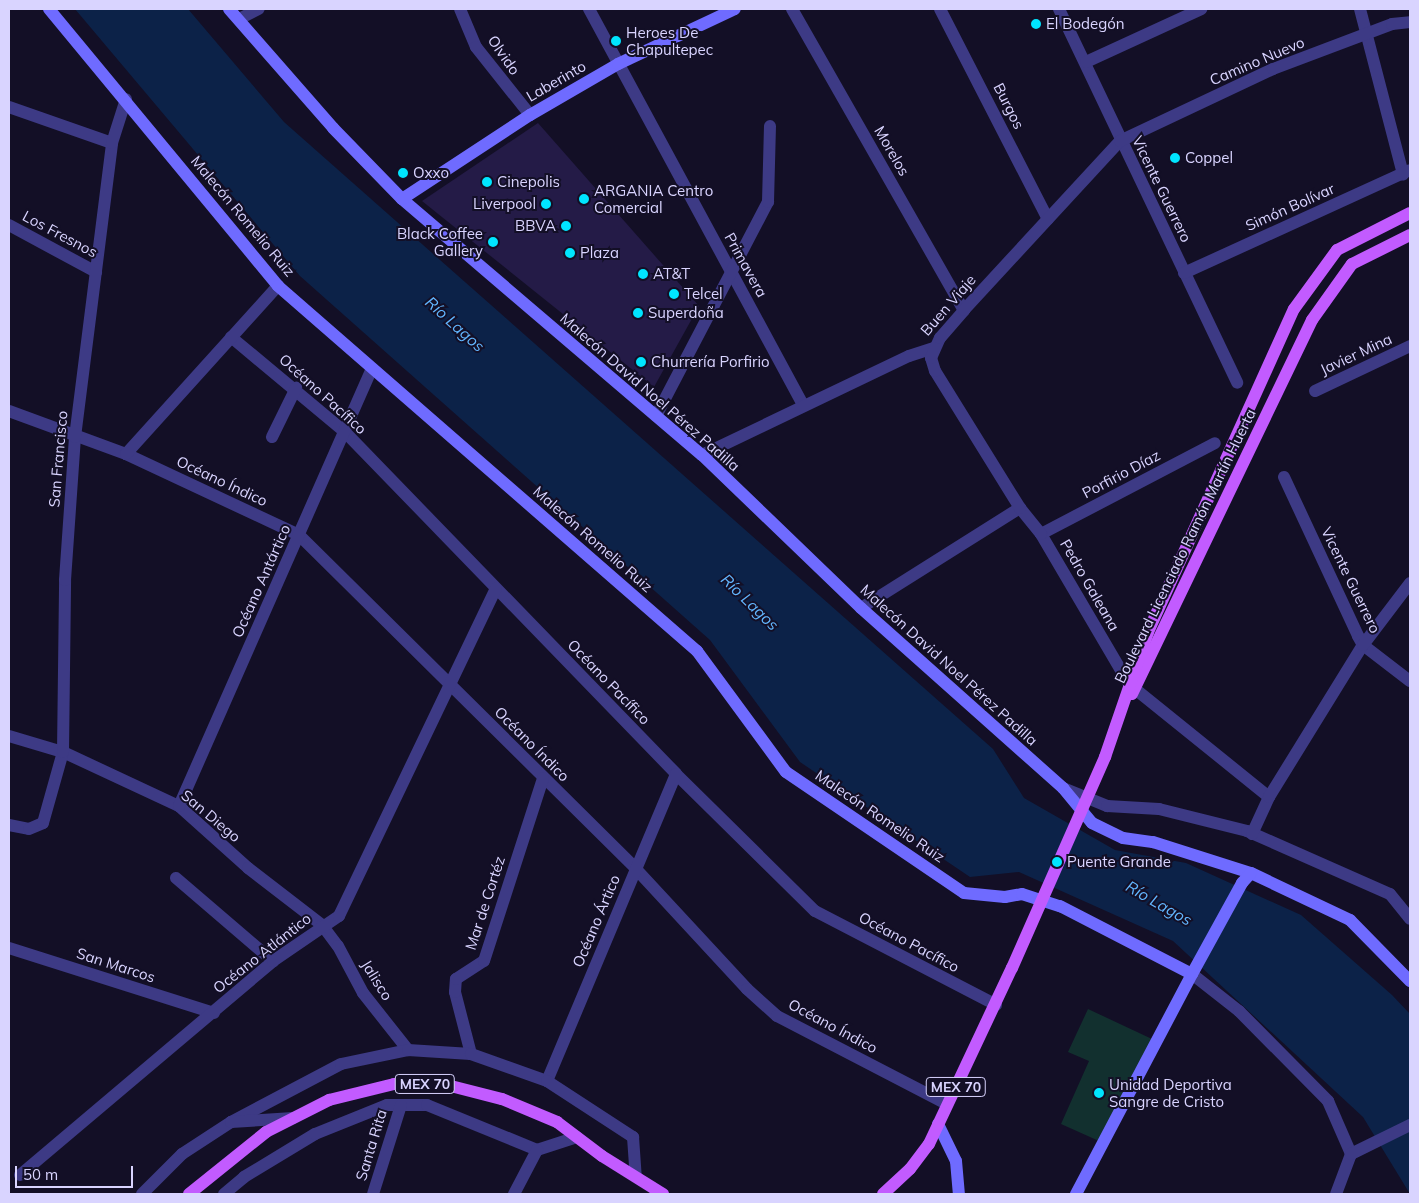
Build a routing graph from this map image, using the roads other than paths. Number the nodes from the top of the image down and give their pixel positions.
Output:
1 (48, 9) edge
2 (229, 9) edge
3 (259, 9) edge
4 (460, 9) edge
5 (589, 9) edge
6 (735, 9) edge
7 (792, 9) edge
8 (940, 9) edge
9 (1059, 9) edge
10 (1201, 9) edge
11 (1360, 9) edge
12 (239, 19) junction
13 (1410, 22) edge
14 (1368, 34) junction
15 (1086, 62) junction
16 (618, 64) junction
17 (126, 99) junction
18 (9, 107) edge
19 (530, 115) junction
20 (770, 126) dead end
21 (1120, 141) junction
22 (112, 143) junction
23 (1407, 172) edge
24 (402, 199) junction
25 (1410, 213) edge
26 (1048, 219) junction
27 (9, 225) edge
28 (1410, 235) edge
29 (96, 272) junction
30 (732, 273) junction
31 (1184, 273) junction
32 (278, 286) junction
33 (964, 310) junction
34 (232, 337) junction
35 (1410, 346) edge
36 (934, 348) junction
37 (372, 369) junction
38 (1237, 383) dead end
39 (296, 388) junction
40 (1315, 391) dead end
41 (803, 405) junction
42 (9, 410) edge
43 (656, 416) junction
44 (344, 431) junction
45 (75, 437) junction
46 (272, 437) dead end
47 (1215, 443) dead end
48 (126, 454) junction
49 (702, 456) junction
50 (1284, 477) dead end
51 (1020, 508) junction
52 (299, 534) junction
53 (1041, 534) junction
54 (1410, 583) edge
55 (496, 589) junction
56 (861, 608) junction
57 (1364, 645) junction
58 (1410, 681) edge
59 (451, 684) junction
60 (1131, 688) junction
61 (9, 736) edge
62 (63, 752) junction
63 (676, 774) junction
64 (543, 778) junction
65 (1063, 788) junction
66 (1270, 797) junction
67 (179, 806) junction
68 (9, 825) edge
69 (1252, 834) junction
70 (636, 869) junction
71 (1251, 873) junction
72 (176, 878) dead end
73 (1410, 919) edge
74 (322, 925) junction
75 (9, 948) edge
76 (272, 961) junction
77 (1194, 969) junction
78 (1410, 981) edge
79 (996, 1006) junction
80 (214, 1013) junction
81 (408, 1050) junction
82 (471, 1054) junction
83 (547, 1081) junction
84 (948, 1104) junction
85 (401, 1105) junction
86 (294, 1118) junction
87 (232, 1122) junction
88 (938, 1124) junction
89 (1410, 1125) edge
90 (577, 1137) junction
91 (536, 1150) junction
92 (1351, 1154) junction
93 (20, 1175) dead end
94 (636, 1176) junction
95 (142, 1194) edge
96 (188, 1194) edge
97 (224, 1194) edge
98 (373, 1194) edge
99 (514, 1194) edge
100 (663, 1194) edge
101 (883, 1194) edge
102 (959, 1194) edge
103 (1076, 1194) edge
104 (1336, 1194) edge

1 - 17 street, Malecón Romelio Ruiz
2 - 12 street, Malecón David Noel Pérez Padilla
3 - 12 street
4 - 19 street, Olvido
5 - 16 street, Primavera
6 - 16 street, Laberinto
7 - 33 street, Morelos
8 - 26 street, Burgos
9 - 15 street, Vicente Guerrero
10 - 15 street
11 - 14 street
12 - 24 street, Malecón David Noel Pérez Padilla
13 - 14 street, Camino Nuevo
14 - 21 street, Camino Nuevo
14 - 23 street
15 - 21 street, Vicente Guerrero
16 - 19 street, Laberinto
16 - 30 street, Primavera
17 - 22 street, San Francisco
17 - 32 street, Malecón Romelio Ruiz
18 - 22 street
19 - 24 street, Laberinto
20 - 30 street
21 - 26 street, Buen Viaje
21 - 31 street, Vicente Guerrero
22 - 29 street, San Francisco
23 - 31 street, Simón Bolívar
24 - 43 street, Malecón David Noel Pérez Padilla
25 - 60 main road, Boulevard Licenciado Ramón Martín Huerta
26 - 33 street, Buen Viaje
27 - 29 street, Los Fresnos
28 - 60 main road, Boulevard Licenciado Ramón Martín Huerta
29 - 45 street, San Francisco
30 - 41 street, Primavera
30 - 43 street
31 - 38 street, Vicente Guerrero
32 - 34 street
32 - 37 street, Malecón Romelio Ruiz
33 - 36 street, Buen Viaje
34 - 39 street, Océano Pacífico
34 - 48 street
35 - 40 street, Javier Mina
36 - 41 street, Buen Viaje
36 - 51 street, Pedro Galeana
37 - 44 street, Océano Antártico
37 - 77 street, Malecón Romelio Ruiz
39 - 44 street, Océano Pacífico
39 - 46 street
41 - 49 street, Buen Viaje
42 - 45 street
43 - 49 street, Malecón David Noel Pérez Padilla
44 - 52 street, Océano Antártico
44 - 55 street, Océano Pacífico
45 - 48 street, Océano Índico
45 - 62 street, San Francisco
47 - 53 street, Porfirio Díaz
48 - 52 street, Océano Índico
49 - 56 street, Malecón David Noel Pérez Padilla
50 - 57 street, Vicente Guerrero
51 - 53 street, Pedro Galeana
51 - 56 street
52 - 59 street, Océano Índico
52 - 67 street, Océano Antártico
53 - 60 street, Pedro Galeana
54 - 57 street
55 - 59 street, Océano Atlántico
55 - 63 street, Océano Pacífico
56 - 65 street, Malecón David Noel Pérez Padilla
57 - 58 street, Vicente Guerrero
57 - 66 street
59 - 64 street, Océano Índico
59 - 74 street, Océano Atlántico
60 - 66 street, Pedro Galeana
60 - 79 main road, Boulevard Licenciado Ramón Martín Huerta / MEX 70, bridge
61 - 62 street, San Diego
62 - 67 street, San Diego
62 - 68 street, San Francisco
63 - 70 street, Océano Ártico
63 - 79 street, Océano Pacífico
64 - 70 street, Océano Índico
64 - 82 street, Mar de Cortéz
65 - 69 street
65 - 71 street, Malecón David Noel Pérez Padilla
66 - 69 street
67 - 74 street, San Diego
69 - 73 street
70 - 83 street, Océano Ártico
70 - 84 street, Océano Índico
71 - 77 street
71 - 78 street, Malecón David Noel Pérez Padilla
72 - 76 street
74 - 76 street, Océano Atlántico
74 - 81 street, Jalisco
75 - 80 street, San Marcos
76 - 80 street, Océano Atlántico
77 - 92 street
77 - 103 street
79 - 84 main road, MEX 70
80 - 93 street, Océano Atlántico
81 - 82 street
81 - 87 street
82 - 83 street
83 - 94 street
84 - 88 main road, MEX 70
85 - 91 street
85 - 97 street
85 - 98 street, Santa Rita
86 - 87 street
86 - 90 main road, MEX 70
86 - 96 main road, MEX 70
87 - 95 street
88 - 101 main road, MEX 70
88 - 102 street
89 - 92 street
90 - 91 street
90 - 94 main road, MEX 70
91 - 99 street
92 - 104 street
94 - 100 main road, MEX 70

